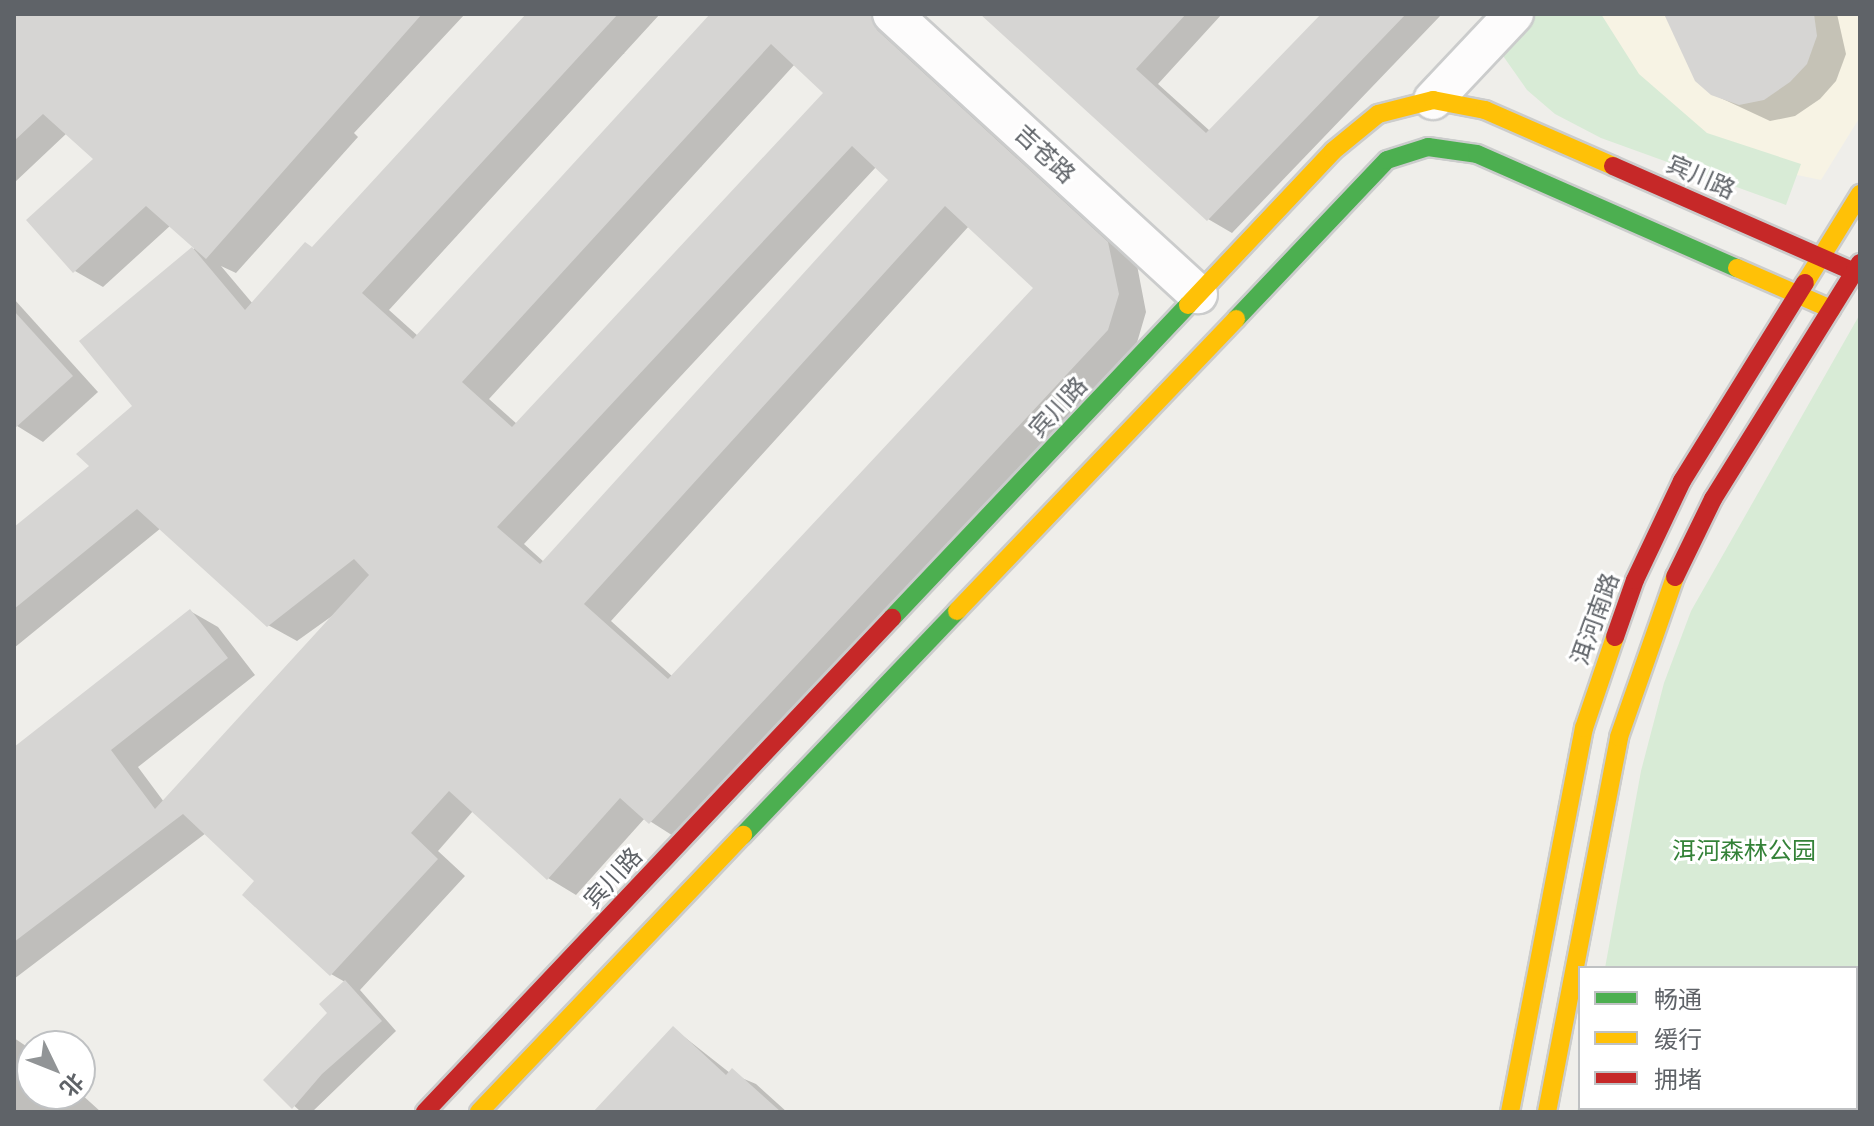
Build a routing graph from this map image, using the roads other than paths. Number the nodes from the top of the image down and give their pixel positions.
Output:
1 (892, 14) edge
2 (932, 14) edge
3 (1514, 14) edge
4 (1433, 100) junction
5 (1860, 194) edge
6 (1821, 257) junction
7 (1857, 267) edge
8 (1207, 285) junction
9 (1798, 295) junction
10 (1831, 309) junction
11 (425, 1112) edge
12 (479, 1112) edge
13 (1510, 1112) edge
14 (1547, 1112) edge

1 - 8 street, 吉苍路
2 - 8 street, 吉苍路
3 - 4 street
4 - 6 main road, 宾川路
4 - 8 main road, 宾川路
5 - 6 main road, 洱河南路
6 - 7 main road, 宾川路
6 - 9 main road, 洱河南路
7 - 10 main road
8 - 11 main road, 宾川路
9 - 10 main road
9 - 12 main road
9 - 13 main road, 洱河南路
10 - 14 main road

